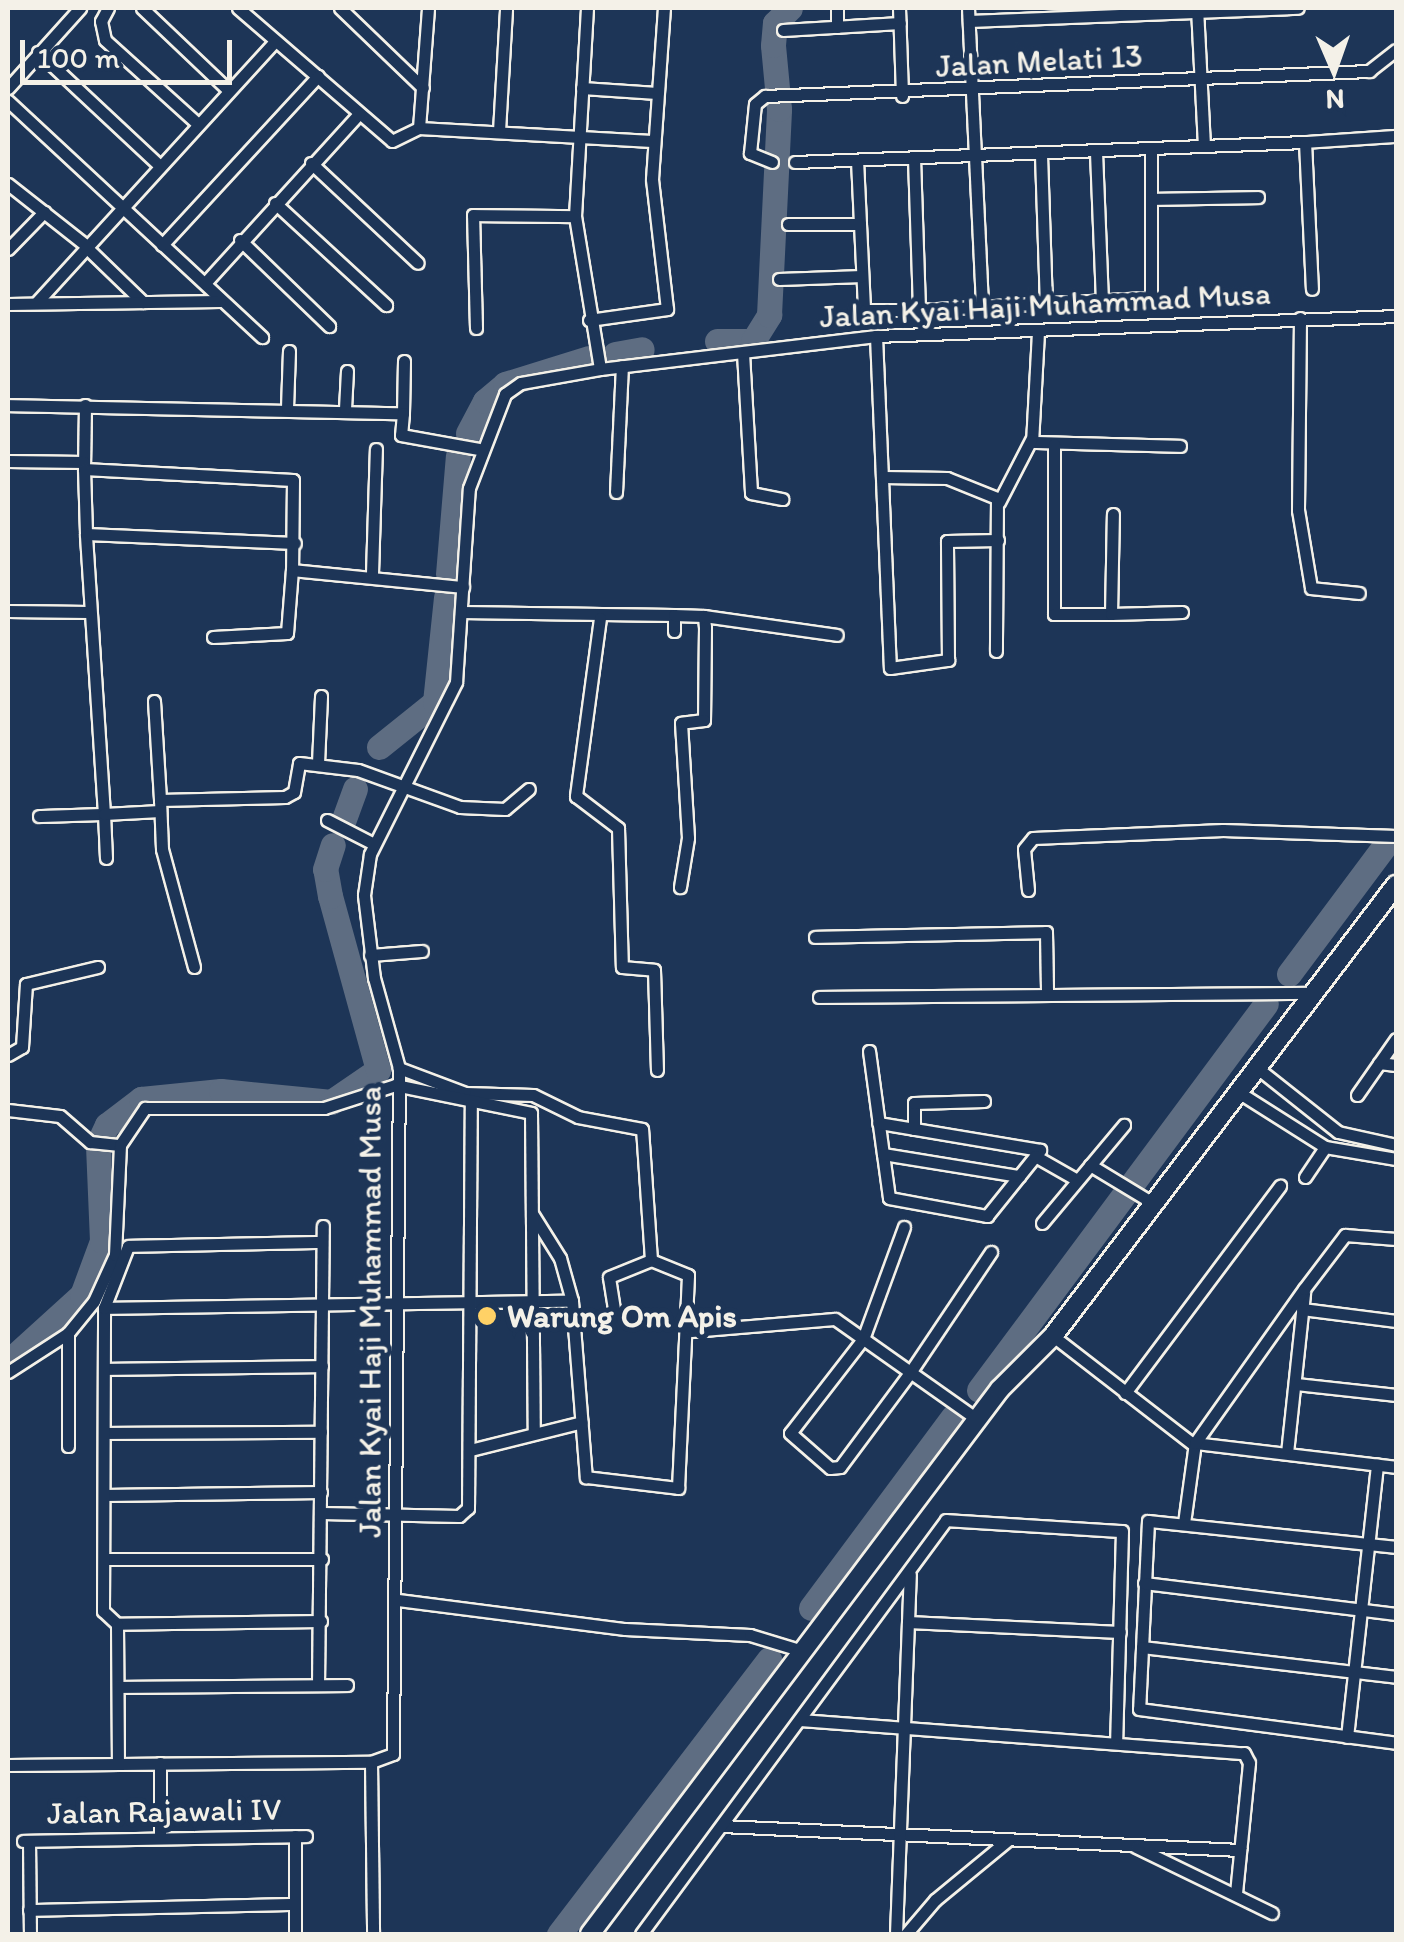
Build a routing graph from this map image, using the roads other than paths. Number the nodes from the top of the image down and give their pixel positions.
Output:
1 (80, 8) edge
2 (108, 8) edge
3 (142, 8) edge
4 (239, 8) edge
5 (340, 8) edge
6 (428, 8) edge
7 (506, 8) edge
8 (588, 8) edge
9 (664, 8) edge
10 (837, 8) edge
11 (899, 8) edge
12 (1298, 8) edge
13 (1197, 9) edge
14 (1036, 13) edge
15 (969, 14) edge
16 (900, 23) junction
17 (837, 27) junction
18 (783, 30) dead end
19 (275, 41) junction
20 (1396, 50) edge
21 (38, 52) junction
22 (318, 76) junction
23 (1201, 79) junction
24 (8, 88) edge
25 (423, 88) junction
26 (582, 88) junction
27 (228, 90) junction
28 (656, 92) junction
29 (972, 92) junction
30 (902, 96) junction
31 (8, 101) edge
32 (359, 114) junction
33 (198, 124) junction
34 (418, 128) junction
35 (499, 131) junction
36 (1396, 136) edge
37 (578, 137) junction
38 (652, 142) junction
39 (1305, 142) junction
40 (1204, 146) junction
41 (1152, 148) junction
42 (1096, 152) junction
43 (1041, 155) junction
44 (977, 156) junction
45 (914, 158) junction
46 (857, 160) junction
47 (772, 162) dead end
48 (795, 162) dead end
49 (312, 163) junction
50 (160, 166) junction
51 (8, 184) edge
52 (1258, 197) dead end
53 (1153, 199) junction
54 (276, 203) junction
55 (122, 209) junction
56 (44, 212) junction
57 (574, 216) junction
58 (788, 224) dead end
59 (860, 224) junction
60 (240, 240) junction
61 (162, 244) junction
62 (87, 248) junction
63 (8, 249) edge
64 (418, 264) dead end
65 (862, 276) junction
66 (779, 279) dead end
67 (205, 283) junction
68 (1312, 288) dead end
69 (1102, 301) junction
70 (143, 302) junction
71 (220, 302) junction
72 (1046, 302) junction
73 (8, 304) edge
74 (36, 304) junction
75 (386, 305) dead end
76 (982, 306) junction
77 (919, 310) junction
78 (1396, 316) edge
79 (1300, 318) junction
80 (589, 320) junction
81 (329, 326) dead end
82 (476, 328) dead end
83 (1038, 332) junction
84 (876, 336) junction
85 (262, 338) dead end
86 (288, 350) dead end
87 (743, 353) junction
88 (404, 361) dead end
89 (622, 366) junction
90 (600, 369) junction
91 (347, 371) dead end
92 (8, 405) edge
93 (86, 405) junction
94 (286, 408) junction
95 (345, 409) junction
96 (403, 414) junction
97 (1030, 440) junction
98 (1054, 444) junction
99 (1180, 446) dead end
100 (376, 449) dead end
101 (479, 449) junction
102 (8, 461) edge
103 (84, 466) junction
104 (883, 476) junction
105 (616, 492) dead end
106 (782, 499) dead end
107 (999, 502) junction
108 (1114, 514) dead end
109 (86, 534) junction
110 (998, 540) junction
111 (294, 544) junction
112 (292, 570) junction
113 (372, 573) junction
114 (464, 588) junction
115 (1359, 593) dead end
116 (8, 611) edge
117 (88, 612) junction
118 (462, 612) junction
119 (1182, 612) dead end
120 (1111, 614) junction
121 (674, 615) junction
122 (704, 616) junction
123 (600, 618) junction
124 (674, 631) dead end
125 (837, 635) dead end
126 (213, 637) dead end
127 (996, 651) dead end
128 (321, 696) dead end
129 (154, 701) dead end
130 (318, 763) junction
131 (529, 789) dead end
132 (400, 790) junction
133 (160, 806) junction
134 (104, 814) junction
135 (39, 816) dead end
136 (327, 820) dead end
137 (1392, 835) edge
138 (374, 844) junction
139 (106, 858) dead end
140 (1396, 885) edge
141 (680, 887) dead end
142 (1028, 890) dead end
143 (814, 937) dead end
144 (422, 951) dead end
145 (370, 955) junction
146 (98, 966) dead end
147 (194, 967) dead end
148 (1048, 992) junction
149 (1318, 994) junction
150 (819, 997) dead end
151 (1396, 1039) edge
152 (869, 1052) dead end
153 (8, 1056) edge
154 (1379, 1063) junction
155 (1396, 1065) edge
156 (399, 1068) junction
157 (657, 1070) dead end
158 (1261, 1072) junction
159 (395, 1085) junction
160 (1357, 1094) dead end
161 (1243, 1095) junction
162 (984, 1101) dead end
163 (470, 1105) junction
164 (8, 1110) edge
165 (878, 1123) junction
166 (1124, 1125) dead end
167 (914, 1129) junction
168 (114, 1145) junction
169 (1396, 1145) edge
170 (1325, 1147) junction
171 (882, 1154) junction
172 (1035, 1156) junction
173 (1396, 1159) edge
174 (1090, 1164) junction
175 (1019, 1176) junction
176 (1304, 1177) dead end
177 (1077, 1180) junction
178 (1280, 1186) dead end
179 (1156, 1205) junction
180 (533, 1215) junction
181 (1042, 1223) dead end
182 (323, 1226) dead end
183 (904, 1226) dead end
184 (1396, 1238) edge
185 (322, 1242) junction
186 (991, 1252) dead end
187 (652, 1260) junction
188 (1304, 1289) junction
189 (572, 1301) junction
190 (533, 1303) junction
191 (321, 1304) junction
192 (397, 1304) junction
193 (470, 1304) junction
194 (104, 1308) junction
195 (614, 1309) dead end
196 (1302, 1310) junction
197 (1396, 1320) edge
198 (691, 1331) junction
199 (68, 1333) junction
200 (1054, 1336) junction
201 (863, 1338) junction
202 (322, 1366) junction
203 (105, 1368) junction
204 (8, 1372) edge
205 (910, 1374) junction
206 (1296, 1384) junction
207 (1125, 1393) junction
208 (1396, 1395) edge
209 (976, 1418) junction
210 (582, 1422) junction
211 (322, 1432) junction
212 (105, 1433) junction
213 (534, 1433) junction
214 (1195, 1444) junction
215 (68, 1446) dead end
216 (470, 1450) junction
217 (1287, 1453) junction
218 (1377, 1465) junction
219 (1396, 1467) edge
220 (321, 1492) junction
221 (104, 1495) junction
222 (396, 1512) junction
223 (322, 1513) junction
224 (1184, 1523) junction
225 (1369, 1544) junction
226 (1396, 1547) edge
227 (104, 1559) junction
228 (322, 1559) junction
229 (910, 1571) junction
230 (1144, 1583) junction
231 (398, 1600) junction
232 (1362, 1610) junction
233 (1396, 1614) edge
234 (322, 1621) junction
235 (908, 1622) junction
236 (118, 1624) junction
237 (1120, 1632) junction
238 (1142, 1647) junction
239 (801, 1651) junction
240 (1355, 1672) junction
241 (1396, 1677) edge
242 (318, 1685) junction
243 (346, 1685) dead end
244 (119, 1687) junction
245 (800, 1720) junction
246 (906, 1729) junction
247 (1347, 1738) junction
248 (1116, 1740) junction
249 (1396, 1743) edge
250 (118, 1761) junction
251 (160, 1762) junction
252 (371, 1762) junction
253 (8, 1765) edge
254 (722, 1826) junction
255 (901, 1834) junction
256 (160, 1837) junction
257 (1010, 1839) junction
258 (1131, 1845) junction
259 (1240, 1850) junction
260 (1236, 1893) junction
261 (295, 1904) junction
262 (29, 1910) junction
263 (1272, 1913) dead end
264 (30, 1934) edge
265 (295, 1934) edge
266 (373, 1934) edge
267 (590, 1934) edge
268 (641, 1934) edge
269 (896, 1934) edge
270 (906, 1934) edge

1 - 21 street
2 - 33 street
3 - 27 street
4 - 19 street
5 - 25 street
6 - 25 street
7 - 35 street
8 - 26 street
9 - 28 street
10 - 17 street
11 - 16 street
12 - 13 street
13 - 14 street
13 - 23 street
14 - 15 street
15 - 29 street
16 - 17 street
16 - 30 street
17 - 18 street
19 - 22 street
19 - 27 street
20 - 23 street, Jalan Melati 13
21 - 24 street
21 - 50 street
22 - 32 street
22 - 61 street
23 - 29 street, Jalan Melati 13
23 - 40 street
25 - 34 street
26 - 28 street
26 - 37 street
27 - 33 street
28 - 38 street
29 - 30 street, Jalan Melati 13
29 - 44 street
30 - 47 street, Jalan Melati 13
31 - 55 street
32 - 34 street
32 - 49 street
33 - 50 street
34 - 35 street
35 - 37 street
36 - 39 street
37 - 38 street
37 - 57 street
38 - 80 street
39 - 40 street
39 - 68 street
40 - 41 street
41 - 42 street
41 - 53 street
42 - 43 street
42 - 69 street
43 - 44 street
43 - 72 street
44 - 45 street
44 - 76 street
45 - 46 street
45 - 77 street
46 - 48 street
46 - 59 street
49 - 54 street
49 - 64 street
50 - 55 street
51 - 56 street
52 - 53 street
53 - 69 street
54 - 60 street
54 - 75 street
55 - 61 street
55 - 62 street
56 - 62 street
56 - 63 street
57 - 80 street
57 - 82 street
58 - 59 street
59 - 65 street
60 - 67 street
60 - 81 street
61 - 67 street
62 - 70 street
62 - 74 street
65 - 66 street
65 - 77 street
67 - 71 street
69 - 72 street
70 - 71 street
70 - 74 street
71 - 85 street
72 - 76 street
73 - 74 street
76 - 77 street
78 - 79 street, Jalan Kyai Haji Muhammad Musa
79 - 83 street, Jalan Kyai Haji Muhammad Musa
79 - 115 street
80 - 90 street
83 - 84 street, Jalan Kyai Haji Muhammad Musa
83 - 97 street
84 - 87 street, Jalan Kyai Haji Muhammad Musa
84 - 104 street
86 - 94 street
87 - 89 street, Jalan Kyai Haji Muhammad Musa
87 - 106 street
88 - 96 street
89 - 90 street, Jalan Kyai Haji Muhammad Musa
89 - 105 street
90 - 101 street, Jalan Kyai Haji Muhammad Musa
91 - 95 street
92 - 93 street
93 - 94 street
93 - 103 street
94 - 95 street
95 - 96 street
96 - 101 street
97 - 98 street
97 - 107 street
98 - 99 street
98 - 120 street
100 - 113 street
101 - 114 street, Jalan Kyai Haji Muhammad Musa
102 - 103 street
103 - 109 street
103 - 111 street
104 - 107 street
104 - 110 street
107 - 110 street
108 - 120 street
109 - 111 street
109 - 117 street
110 - 127 street
111 - 112 street
112 - 113 street
112 - 126 street
113 - 114 street
114 - 118 street, Jalan Kyai Haji Muhammad Musa
116 - 117 street
117 - 134 street
118 - 123 street
118 - 132 street, Jalan Kyai Haji Muhammad Musa
119 - 120 street
121 - 122 street
121 - 123 street
121 - 124 street
122 - 125 street
122 - 141 street
123 - 157 street
128 - 130 street
129 - 133 street
130 - 132 street
130 - 133 street
131 - 132 street
132 - 138 street, Jalan Kyai Haji Muhammad Musa
133 - 134 street
133 - 147 street
134 - 135 street
134 - 139 street
136 - 138 street
137 - 142 street
138 - 145 street, Jalan Kyai Haji Muhammad Musa
140 - 149 street
143 - 148 street
144 - 145 street
145 - 156 street, Jalan Kyai Haji Muhammad Musa
146 - 153 street
148 - 149 street
148 - 150 street
149 - 158 street
151 - 154 street
152 - 165 street
154 - 155 street
154 - 160 street
156 - 159 street, Jalan Kyai Haji Muhammad Musa
156 - 187 street
158 - 161 street
158 - 169 street
159 - 163 street
159 - 168 street
159 - 192 street, Jalan Kyai Haji Muhammad Musa
161 - 170 street
161 - 179 street
162 - 167 street
163 - 180 street
163 - 193 street
164 - 168 street
165 - 167 street
165 - 171 street
166 - 174 street
167 - 172 street
168 - 199 street
170 - 173 street
170 - 176 street
171 - 175 street
171 - 175 street
172 - 175 street
172 - 177 street
174 - 177 street
174 - 179 street
177 - 181 street
178 - 207 street
179 - 200 street
180 - 189 street
180 - 190 street
182 - 185 street
183 - 201 street
184 - 188 street
185 - 191 street
185 - 194 street
186 - 205 street
187 - 195 street
187 - 198 street
188 - 196 street
188 - 214 street
189 - 190 street
189 - 210 street
190 - 193 street
190 - 213 street
191 - 192 street
191 - 194 street
191 - 202 street
192 - 193 street
192 - 222 street, Jalan Kyai Haji Muhammad Musa
193 - 216 street
194 - 203 street
196 - 197 street
196 - 206 street
198 - 201 street
198 - 210 street
199 - 204 street
199 - 215 street
200 - 207 street
200 - 209 street
201 - 205 street
201 - 205 street
202 - 203 street
202 - 211 street
203 - 212 street
205 - 209 street
206 - 208 street
206 - 217 street
207 - 214 street
209 - 239 street
210 - 213 street
211 - 212 street
211 - 220 street
212 - 221 street
213 - 216 street
214 - 217 street
214 - 224 street
216 - 222 street
217 - 218 street
218 - 219 street
218 - 225 street
220 - 221 street
220 - 223 street
221 - 227 street
222 - 223 street
222 - 231 street, Jalan Kyai Haji Muhammad Musa
223 - 228 street
224 - 225 street
224 - 230 street
225 - 226 street
225 - 232 street
227 - 228 street
227 - 236 street
228 - 234 street
229 - 235 street
229 - 237 street
229 - 245 street
230 - 232 street
230 - 238 street
231 - 239 street
231 - 252 street, Jalan Kyai Haji Muhammad Musa
232 - 233 street
232 - 240 street
234 - 236 street
234 - 242 street
235 - 237 street
235 - 246 street
236 - 244 street
237 - 248 street
238 - 240 street
238 - 247 street
239 - 267 street
240 - 241 street
240 - 247 street
242 - 243 street
242 - 244 street
244 - 250 street
245 - 246 street
245 - 254 street
246 - 248 street
246 - 255 street
247 - 249 street
248 - 259 street
250 - 251 street
250 - 253 street
251 - 252 street
251 - 256 street
252 - 266 street
254 - 255 street
254 - 268 street
255 - 257 street
255 - 269 street
256 - 261 street, Jalan Rajawali IV
256 - 262 street, Jalan Rajawali IV
257 - 258 street
257 - 270 street
258 - 259 street
258 - 260 street
259 - 260 street
260 - 263 street
261 - 262 street
261 - 265 street
262 - 264 street

